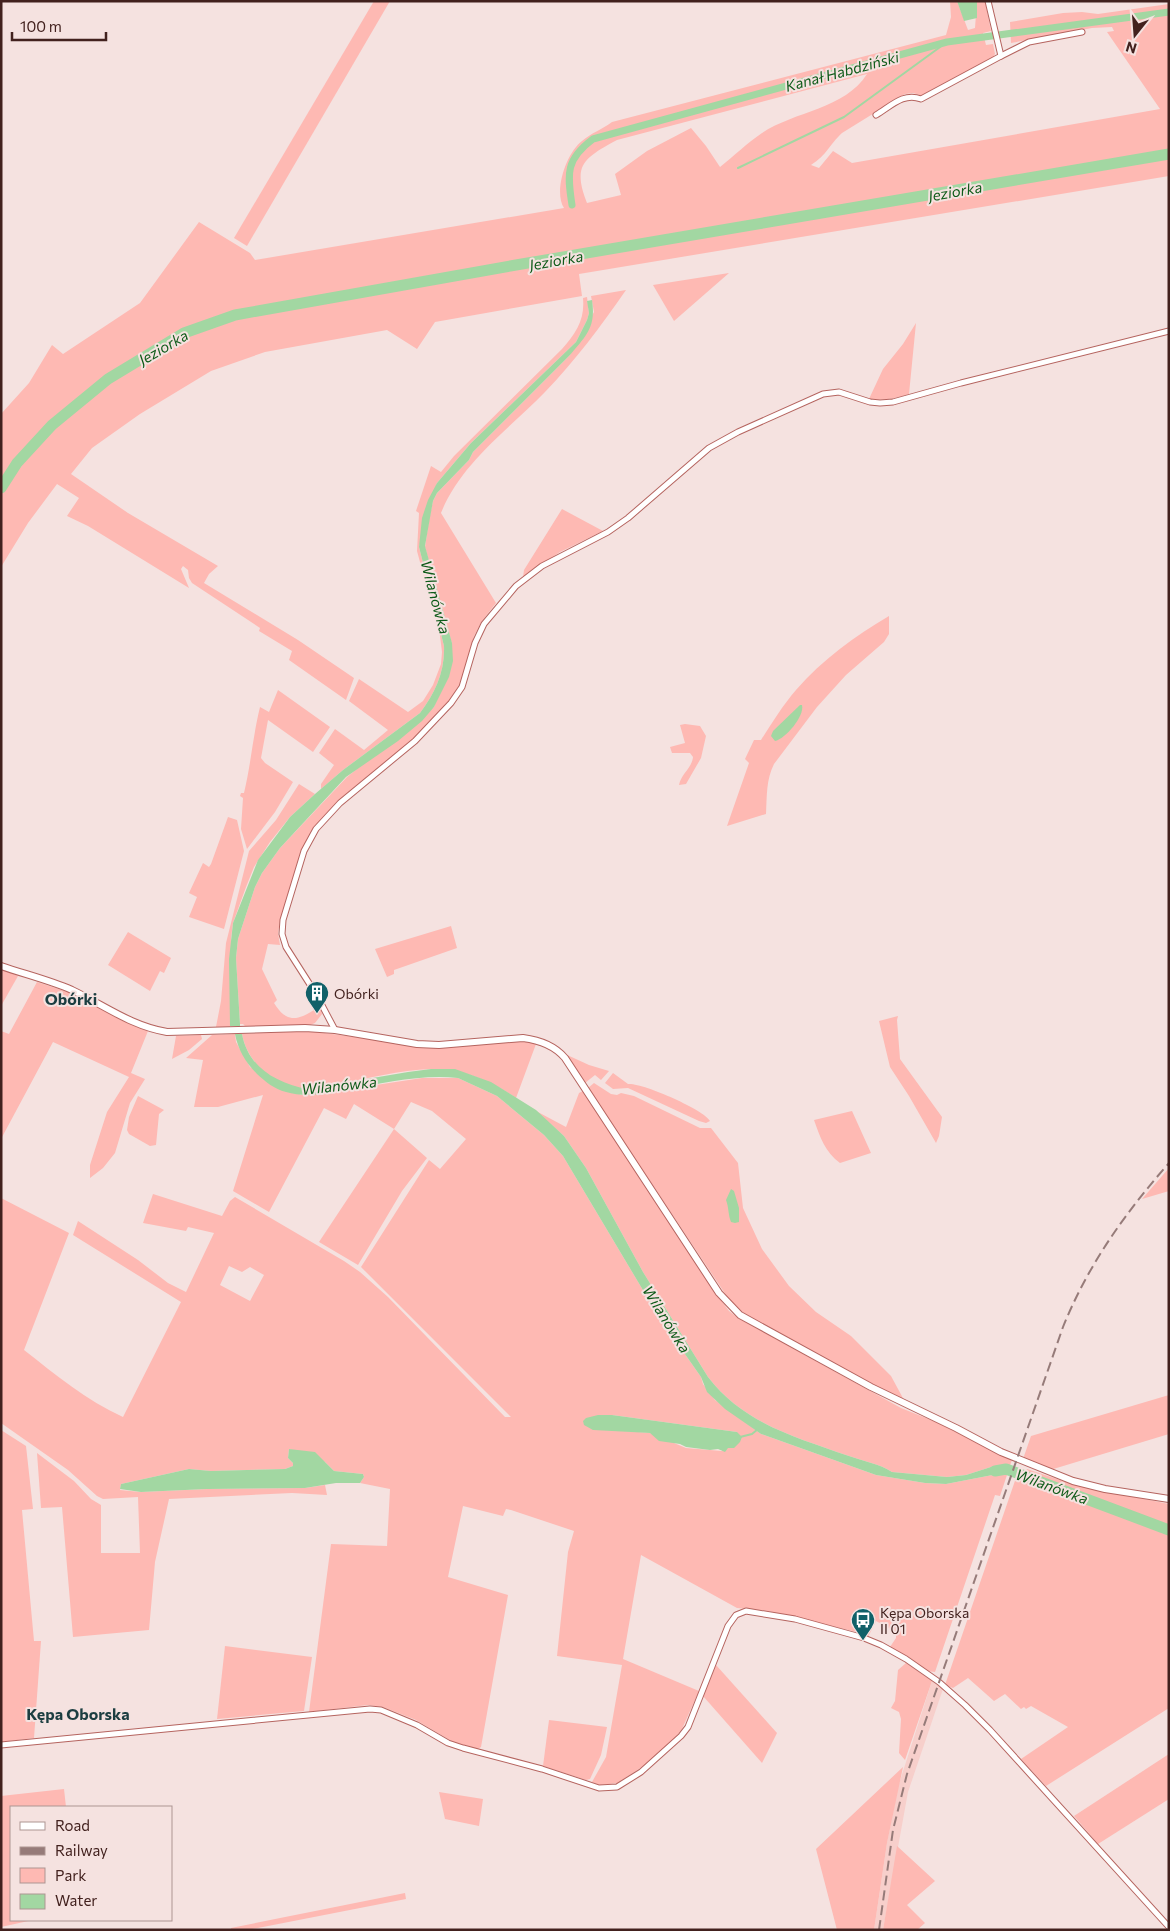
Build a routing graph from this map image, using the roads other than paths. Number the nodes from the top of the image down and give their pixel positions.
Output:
1 (988, 1) edge
2 (1082, 32) dead end
3 (1002, 56) junction
4 (876, 115) dead end
5 (1169, 331) edge
6 (1, 966) edge
7 (335, 1030) junction
8 (1169, 1499) edge
9 (1, 1745) edge
10 (1169, 1927) edge

1 - 3 street
2 - 3 street
3 - 4 street
5 - 7 street
6 - 7 street
7 - 8 street
9 - 10 street

